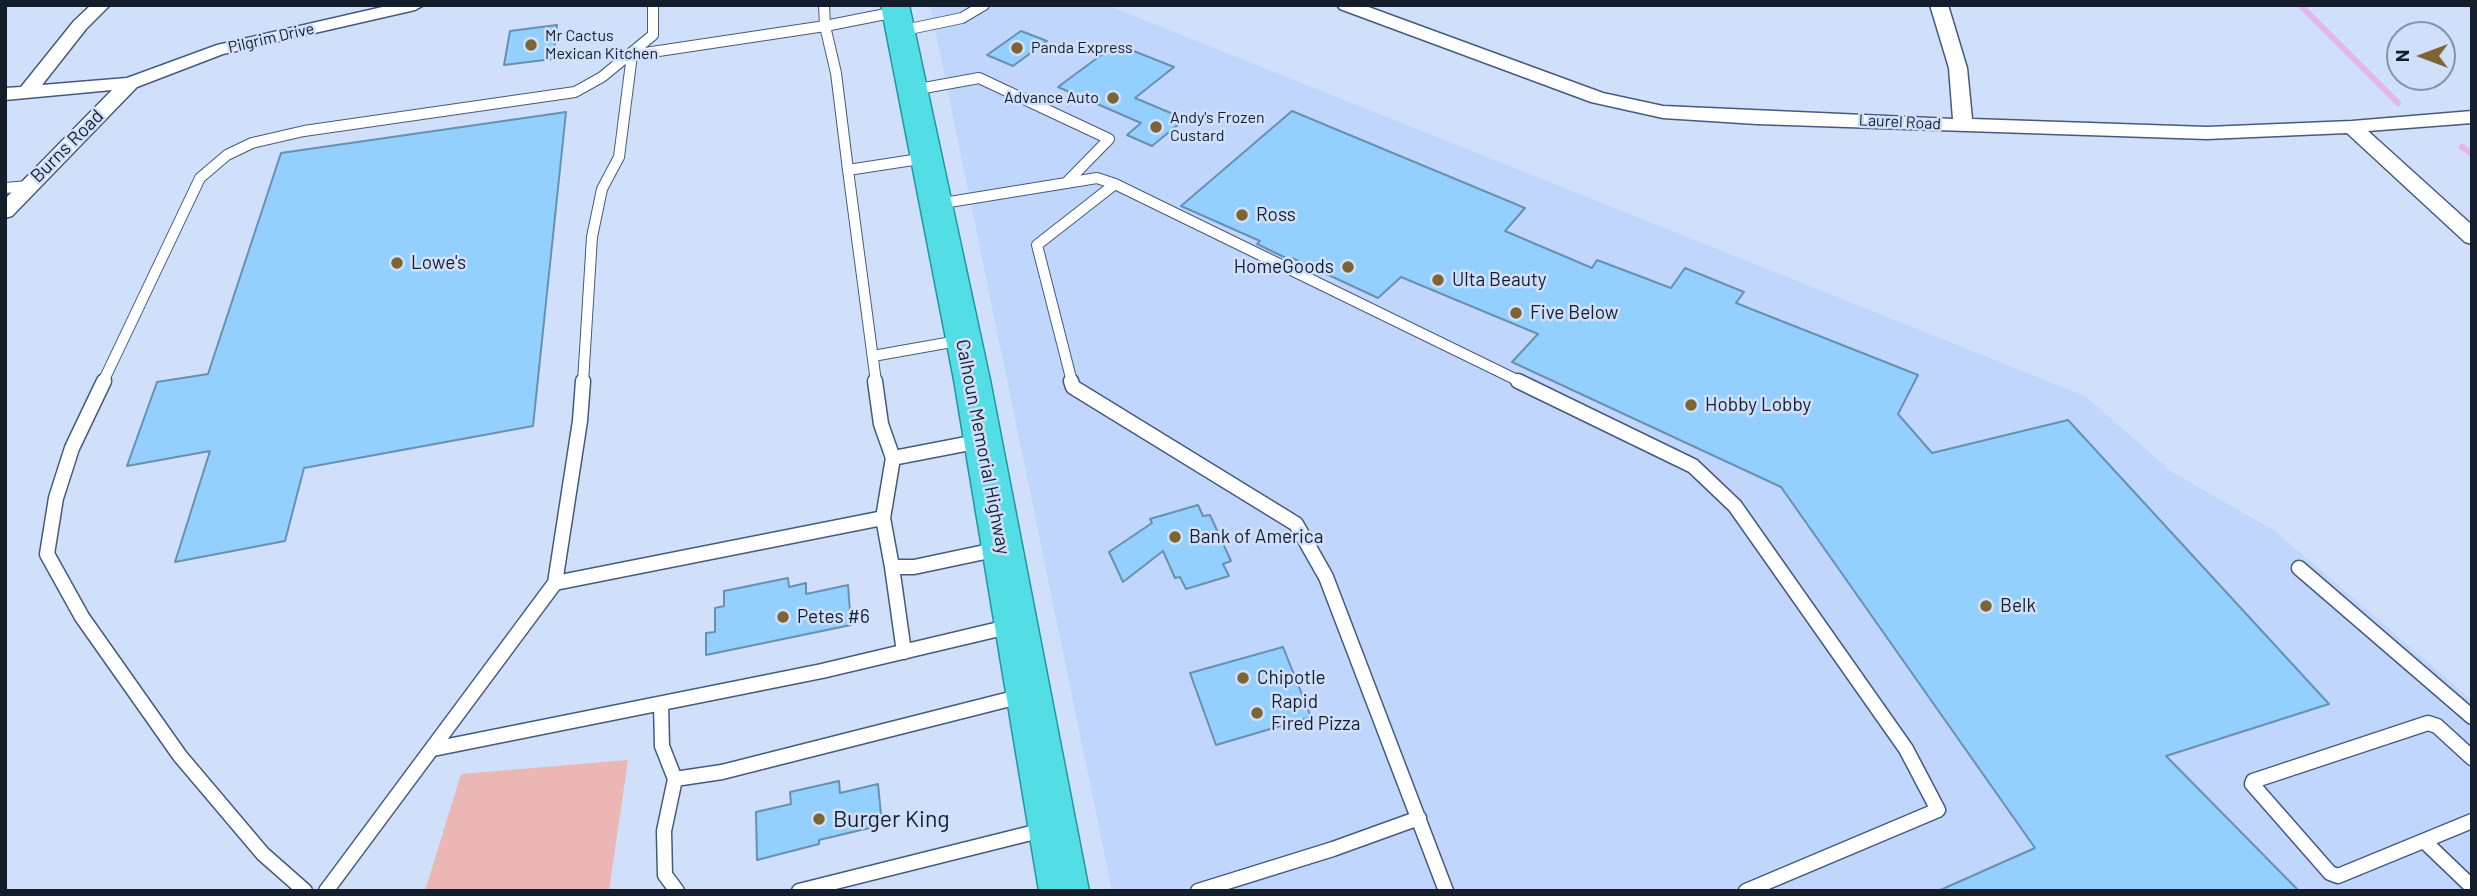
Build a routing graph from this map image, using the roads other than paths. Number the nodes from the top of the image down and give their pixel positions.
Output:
1 (101, 5) edge
2 (415, 5) edge
3 (653, 5) edge
4 (824, 5) edge
5 (984, 5) edge
6 (1346, 5) edge
7 (1940, 5) edge
8 (897, 16) edge
9 (825, 26) junction
10 (632, 55) junction
11 (130, 83) junction
12 (912, 90) junction
13 (26, 93) junction
14 (5, 94) edge
15 (2472, 117) edge
16 (1963, 124) junction
17 (2352, 127) junction
18 (926, 158) junction
19 (848, 170) junction
20 (1068, 181) junction
21 (1115, 184) junction
22 (27, 186) junction
23 (5, 188) edge
24 (936, 204) junction
25 (5, 211) edge
26 (2472, 237) edge
27 (964, 340) junction
28 (873, 356) junction
29 (983, 441) junction
30 (893, 458) junction
31 (883, 518) junction
32 (1002, 548) junction
33 (892, 567) junction
34 (2300, 568) dead end
35 (555, 583) junction
36 (1016, 625) junction
37 (904, 652) junction
38 (1029, 695) junction
39 (660, 704) junction
40 (2472, 717) edge
41 (433, 749) junction
42 (2472, 758) edge
43 (675, 779) junction
44 (1419, 818) junction
45 (2472, 821) edge
46 (1052, 827) junction
47 (2424, 841) junction
48 (2472, 887) edge
49 (304, 891) edge
50 (326, 891) edge
51 (677, 891) edge
52 (799, 891) edge
53 (1064, 891) edge
54 (1198, 891) edge
55 (1446, 891) edge
56 (1746, 891) edge

1 - 13 street
2 - 11 street, Pilgrim Drive
3 - 10 lane
4 - 9 lane
5 - 8 lane
6 - 16 street, Laurel Road
7 - 16 street
8 - 9 lane
8 - 12 highway, Calhoun Memorial Highway
9 - 10 lane
9 - 19 lane
10 - 35 lane
10 - 49 lane
11 - 13 street
11 - 22 street, Burns Road
12 - 18 highway, Calhoun Memorial Highway
12 - 20 lane
13 - 14 street
15 - 17 street, Laurel Road
16 - 17 street, Laurel Road
17 - 26 street
18 - 19 lane
18 - 24 highway, Calhoun Memorial Highway
19 - 28 lane
20 - 21 lane
20 - 24 lane
21 - 44 lane
21 - 56 lane
22 - 23 lane
22 - 25 street, Burns Road
24 - 27 highway, Calhoun Memorial Highway
27 - 28 lane
27 - 29 highway, Calhoun Memorial Highway
28 - 30 lane
29 - 30 lane
29 - 32 highway, Calhoun Memorial Highway
30 - 31 lane
31 - 33 lane
31 - 35 lane
32 - 33 lane
32 - 36 highway, Calhoun Memorial Highway
33 - 37 lane
34 - 40 lane
35 - 41 lane
36 - 37 lane
36 - 38 highway, Calhoun Memorial Highway
37 - 39 lane
38 - 43 lane
38 - 46 highway, Calhoun Memorial Highway
39 - 41 lane
39 - 43 lane
41 - 50 lane
42 - 47 lane
43 - 51 lane
44 - 54 lane
44 - 55 lane
45 - 47 lane
46 - 52 lane
46 - 53 highway, Calhoun Memorial Highway
47 - 48 lane

